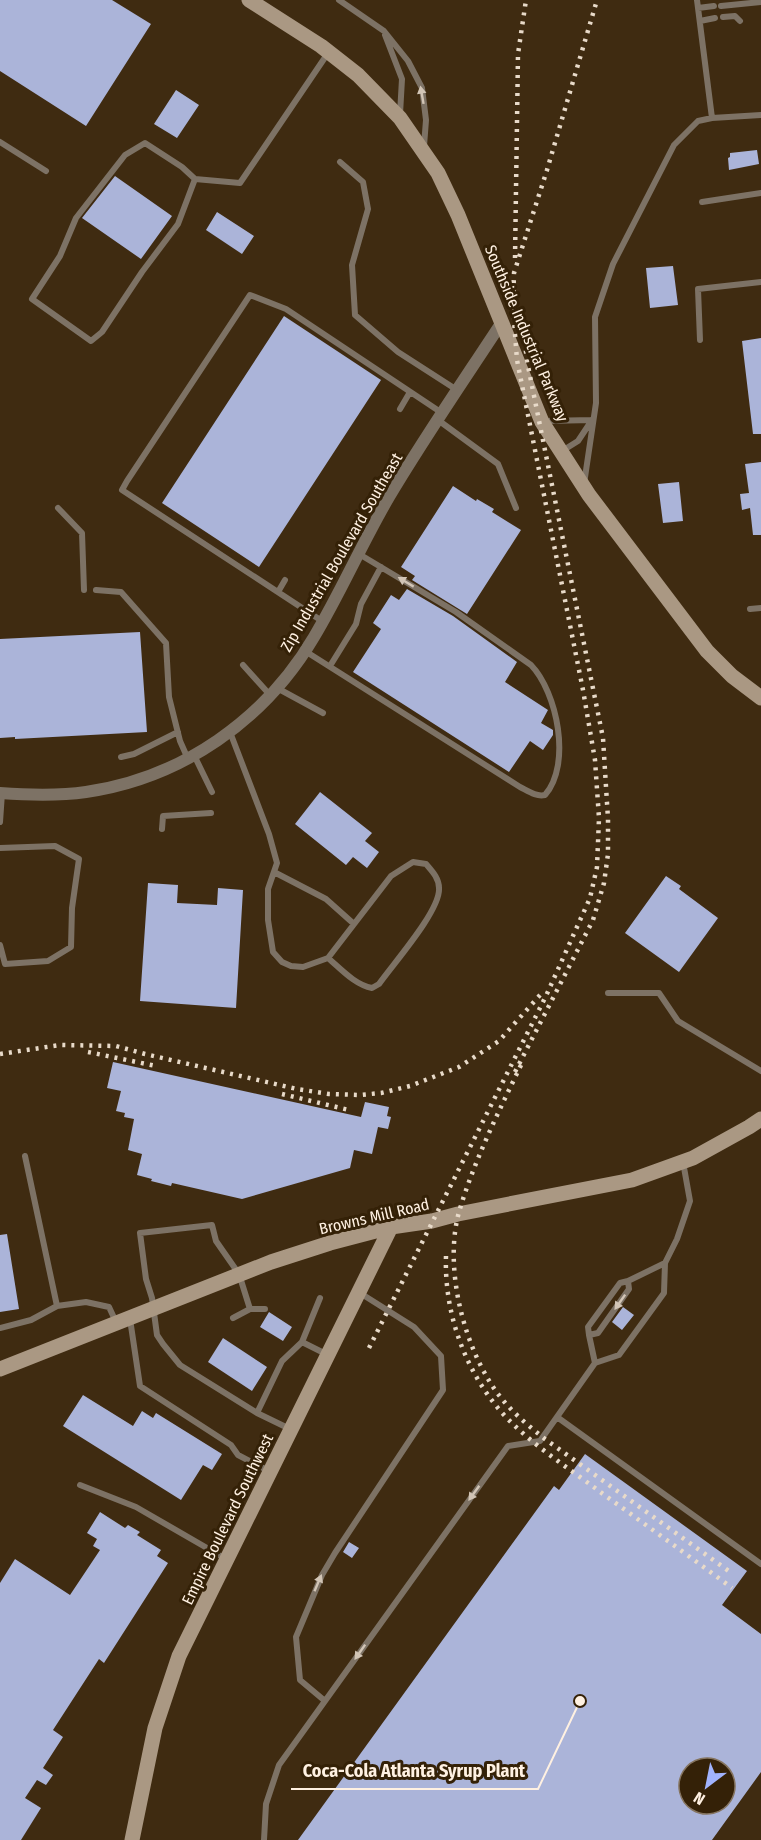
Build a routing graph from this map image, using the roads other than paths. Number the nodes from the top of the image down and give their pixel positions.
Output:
1 (249, 0) edge
2 (339, 0) edge
3 (697, 0) edge
4 (761, 2) edge
5 (698, 8) junction
6 (700, 21) junction
7 (740, 21) dead end
8 (384, 31) junction
9 (329, 52) junction
10 (761, 115) edge
11 (400, 118) junction
12 (712, 118) junction
13 (0, 142) edge
14 (424, 153) junction
15 (340, 162) dead end
16 (46, 171) dead end
17 (195, 179) junction
18 (761, 193) edge
19 (702, 202) dead end
20 (761, 282) edge
21 (502, 322) junction
22 (700, 340) dead end
23 (457, 391) junction
24 (410, 392) junction
25 (400, 409) dead end
26 (441, 417) junction
27 (593, 420) junction
28 (542, 422) junction
29 (561, 452) junction
30 (584, 487) junction
31 (58, 508) dead end
32 (516, 508) dead end
33 (359, 554) junction
34 (381, 567) junction
35 (285, 580) dead end
36 (84, 590) dead end
37 (96, 590) dead end
38 (278, 592) junction
39 (761, 608) edge
40 (750, 609) dead end
41 (322, 621) junction
42 (305, 650) junction
43 (243, 665) dead end
44 (330, 666) junction
45 (274, 692) junction
46 (761, 698) edge
47 (323, 713) dead end
48 (178, 732) junction
49 (230, 732) junction
50 (121, 757) dead end
51 (191, 757) junction
52 (212, 792) dead end
53 (1, 793) edge
54 (211, 813) dead end
55 (0, 822) edge
56 (162, 829) dead end
57 (0, 848) edge
58 (274, 872) junction
59 (354, 924) junction
60 (0, 945) edge
61 (328, 958) junction
62 (608, 993) dead end
63 (761, 1071) edge
64 (761, 1119) edge
65 (25, 1156) dead end
66 (683, 1161) junction
67 (391, 1227) junction
68 (665, 1263) junction
69 (239, 1274) junction
70 (628, 1281) junction
71 (359, 1292) junction
72 (320, 1298) dead end
73 (57, 1306) junction
74 (153, 1309) junction
75 (250, 1309) junction
76 (265, 1309) dead end
77 (233, 1318) dead end
78 (123, 1320) junction
79 (0, 1328) edge
80 (589, 1335) junction
81 (302, 1342) junction
82 (328, 1355) junction
83 (595, 1363) junction
84 (0, 1369) edge
85 (257, 1413) junction
86 (557, 1417) junction
87 (291, 1430) junction
88 (270, 1472) junction
89 (80, 1485) dead end
90 (227, 1559) junction
91 (761, 1564) edge
92 (325, 1701) junction
93 (132, 1840) edge
94 (264, 1840) edge

1 - 9 street, Southside Industrial Parkway
2 - 8 lane
3 - 5 lane
4 - 5 lane
5 - 6 lane
6 - 7 lane
6 - 12 lane
8 - 11 lane
14 -> 8 lane
9 - 11 street, Southside Industrial Parkway
9 - 17 lane
10 - 12 lane
11 - 14 street, Southside Industrial Parkway
12 - 27 lane
13 - 16 lane
14 - 21 street, Southside Industrial Parkway
15 - 23 lane
17 - 17 lane
18 - 19 lane
20 - 22 lane
21 - 23 street, Zip Industrial Boulevard Southeast
21 - 28 street, Southside Industrial Parkway
23 - 26 street, Zip Industrial Boulevard Southeast
24 - 25 lane
24 - 26 lane
24 - 38 lane
26 - 32 lane
26 - 33 street, Zip Industrial Boulevard Southeast
27 - 28 lane
27 - 29 lane
27 - 30 lane
28 - 29 street, Southside Industrial Parkway
29 - 30 street, Southside Industrial Parkway
30 - 46 street, Southside Industrial Parkway
31 - 36 lane
33 - 34 lane
33 - 41 street, Zip Industrial Boulevard Southeast
34 - 44 lane
44 -> 34 lane
35 - 38 lane
37 - 48 lane
38 - 41 lane
39 - 40 lane
41 - 42 street, Zip Industrial Boulevard Southeast
42 - 44 lane
42 - 45 street, Zip Industrial Boulevard Southeast
43 - 45 lane
45 - 47 lane
45 - 49 street, Zip Industrial Boulevard Southeast
48 - 50 lane
48 - 51 lane
49 - 51 street, Zip Industrial Boulevard Southeast
49 - 58 lane
51 - 52 lane
51 - 53 street, Zip Industrial Boulevard Southeast
53 - 55 lane
54 - 56 lane
57 - 60 lane
58 - 59 lane
58 - 61 lane
59 - 61 lane
59 - 61 lane
62 - 63 lane
64 - 66 street, Browns Mill Road
65 - 73 lane
66 - 67 street, Browns Mill Road
66 - 68 lane
67 - 69 street, Browns Mill Road
67 - 71 street, Empire Boulevard Southwest
68 - 70 lane
68 - 83 lane
69 - 74 street, Browns Mill Road
69 - 74 lane
69 - 75 lane
70 - 80 lane
70 -> 80 lane
71 - 82 street, Empire Boulevard Southwest
92 -> 71 lane
72 - 81 lane
73 - 78 lane
73 - 79 lane
74 - 78 street, Browns Mill Road
74 - 85 lane
75 - 76 lane
75 - 77 lane
78 - 84 street, Browns Mill Road
78 - 88 lane
80 - 83 lane
81 - 82 lane
81 - 85 lane
82 - 87 street, Empire Boulevard Southwest
83 - 86 lane
85 - 87 lane
86 - 91 lane
86 -> 92 lane
87 - 88 street, Empire Boulevard Southwest
88 - 90 street, Empire Boulevard Southwest
89 - 90 lane
90 - 93 street, Empire Boulevard Southwest
92 - 94 lane

